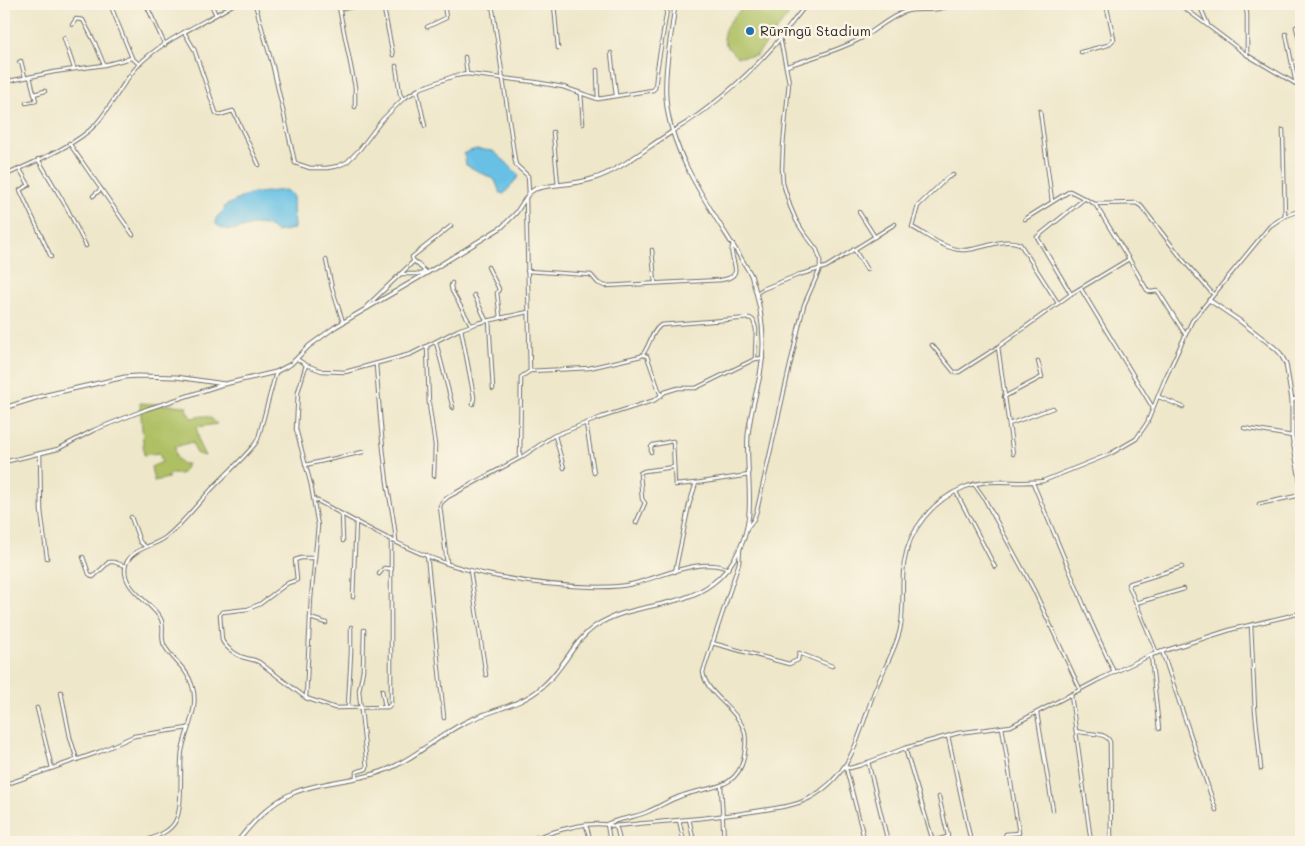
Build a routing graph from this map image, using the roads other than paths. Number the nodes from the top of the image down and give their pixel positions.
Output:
1 (110, 4) edge
2 (146, 4) edge
3 (211, 4) edge
4 (234, 4) edge
5 (255, 4) edge
6 (364, 4) edge
7 (383, 4) edge
8 (444, 4) edge
9 (492, 4) edge
10 (554, 4) edge
11 (668, 4) edge
12 (675, 4) edge
13 (807, 4) edge
14 (952, 4) edge
15 (1106, 4) edge
16 (1179, 4) edge
17 (1199, 4) edge
18 (1246, 4) edge
19 (339, 6) edge
20 (216, 15) junction
21 (72, 25) dead end
22 (1209, 26) junction
23 (427, 27) dead end
24 (1296, 27) dead end
25 (184, 32) junction
26 (1286, 34) dead end
27 (64, 38) dead end
28 (780, 38) junction
29 (165, 45) junction
30 (1301, 47) edge
31 (558, 48) dead end
32 (1080, 52) dead end
33 (611, 53) dead end
34 (393, 55) dead end
35 (1247, 55) junction
36 (466, 57) dead end
37 (132, 58) junction
38 (19, 62) dead end
39 (139, 64) junction
40 (104, 65) junction
41 (396, 66) dead end
42 (787, 66) junction
43 (74, 68) junction
44 (597, 70) dead end
45 (467, 74) junction
46 (30, 77) junction
47 (26, 78) junction
48 (503, 79) junction
49 (4, 82) edge
50 (1296, 84) junction
51 (1301, 85) edge
52 (417, 90) junction
53 (45, 91) dead end
54 (581, 93) junction
55 (34, 94) junction
56 (616, 95) junction
57 (403, 99) junction
58 (598, 99) junction
59 (26, 103) dead end
60 (356, 107) dead end
61 (1040, 111) dead end
62 (584, 124) dead end
63 (425, 126) dead end
64 (1283, 130) dead end
65 (553, 132) dead end
66 (672, 132) junction
67 (69, 143) junction
68 (38, 159) junction
69 (259, 165) dead end
70 (19, 168) junction
71 (953, 175) dead end
72 (4, 176) edge
73 (558, 185) junction
74 (101, 189) junction
75 (529, 193) junction
76 (93, 196) dead end
77 (526, 198) junction
78 (1084, 199) junction
79 (1053, 202) junction
80 (1095, 204) junction
81 (1301, 210) edge
82 (859, 212) dead end
83 (1284, 216) junction
84 (1025, 219) dead end
85 (895, 224) dead end
86 (451, 226) dead end
87 (133, 235) dead end
88 (875, 237) junction
89 (733, 245) junction
90 (86, 246) dead end
91 (652, 250) dead end
92 (854, 250) junction
93 (51, 258) dead end
94 (326, 260) dead end
95 (1129, 260) junction
96 (414, 261) junction
97 (488, 267) dead end
98 (820, 269) junction
99 (867, 270) dead end
100 (527, 271) junction
101 (426, 272) junction
102 (399, 274) junction
103 (452, 283) dead end
104 (654, 283) junction
105 (1082, 289) junction
106 (757, 293) junction
107 (1071, 294) junction
108 (1213, 294) junction
109 (474, 295) dead end
110 (1209, 300) junction
111 (1058, 303) junction
112 (368, 308) junction
113 (528, 312) junction
114 (500, 317) junction
115 (487, 320) junction
116 (343, 322) junction
117 (471, 325) junction
118 (461, 329) junction
119 (1185, 334) junction
120 (436, 342) junction
121 (932, 345) dead end
122 (428, 346) junction
123 (998, 347) junction
124 (642, 354) junction
125 (763, 358) junction
126 (297, 359) junction
127 (756, 359) junction
128 (1038, 361) dead end
129 (376, 364) junction
130 (306, 365) junction
131 (530, 371) junction
132 (276, 372) junction
133 (225, 384) junction
134 (493, 389) dead end
135 (661, 396) junction
136 (1004, 397) junction
137 (1158, 397) junction
138 (1301, 397) edge
139 (1292, 400) junction
140 (473, 404) dead end
141 (1183, 406) dead end
142 (4, 408) edge
143 (453, 408) dead end
144 (1054, 408) dead end
145 (1153, 408) junction
146 (586, 423) junction
147 (1009, 424) junction
148 (1244, 428) dead end
149 (555, 436) junction
150 (1292, 436) junction
151 (363, 452) dead end
152 (652, 452) dead end
153 (40, 453) junction
154 (1013, 454) dead end
155 (520, 458) junction
156 (4, 462) edge
157 (306, 465) junction
158 (674, 467) junction
159 (564, 468) dead end
160 (594, 472) dead end
161 (749, 475) junction
162 (434, 476) dead end
163 (696, 483) junction
164 (1033, 483) junction
165 (974, 484) junction
166 (1301, 485) edge
167 (956, 492) junction
168 (1301, 495) edge
169 (314, 499) junction
170 (1259, 504) dead end
171 (342, 514) junction
172 (131, 517) dead end
173 (356, 522) junction
174 (636, 523) dead end
175 (748, 527) junction
176 (391, 539) junction
177 (343, 541) dead end
178 (396, 542) junction
179 (146, 546) junction
180 (740, 549) junction
181 (427, 555) junction
182 (83, 557) dead end
183 (47, 558) dead end
184 (315, 558) junction
185 (447, 564) junction
186 (126, 566) junction
187 (995, 567) dead end
188 (1182, 567) dead end
189 (392, 569) junction
190 (470, 570) junction
191 (728, 570) junction
192 (674, 572) junction
193 (379, 574) dead end
194 (1184, 589) dead end
195 (353, 597) dead end
196 (1136, 603) junction
197 (1301, 613) edge
198 (310, 618) junction
199 (326, 624) dead end
200 (1251, 625) junction
201 (351, 627) dead end
202 (364, 630) dead end
203 (712, 643) junction
204 (1162, 651) junction
205 (1157, 653) junction
206 (1151, 655) junction
207 (832, 666) dead end
208 (1114, 672) junction
209 (486, 675) dead end
210 (1081, 689) junction
211 (382, 690) dead end
212 (61, 692) dead end
213 (1071, 695) junction
214 (306, 698) junction
215 (348, 707) junction
216 (385, 707) junction
217 (37, 708) dead end
218 (361, 708) junction
219 (1037, 713) junction
220 (444, 718) dead end
221 (1002, 727) junction
222 (188, 728) junction
223 (1159, 729) dead end
224 (1076, 731) junction
225 (948, 736) junction
226 (905, 748) junction
227 (77, 760) junction
228 (868, 762) junction
229 (845, 767) junction
230 (52, 768) junction
231 (1261, 769) dead end
232 (356, 779) junction
233 (4, 784) edge
234 (721, 786) junction
235 (939, 797) dead end
236 (1053, 810) dead end
237 (1216, 810) dead end
238 (723, 817) junction
239 (689, 819) junction
240 (679, 820) junction
241 (607, 824) junction
242 (586, 825) junction
243 (614, 826) junction
244 (538, 837) junction
245 (143, 842) edge
246 (237, 842) edge
247 (290, 842) edge
248 (294, 842) edge
249 (523, 842) edge
250 (539, 842) edge
251 (591, 842) edge
252 (610, 842) edge
253 (620, 842) edge
254 (684, 842) edge
255 (694, 842) edge
256 (724, 842) edge
257 (866, 842) edge
258 (888, 842) edge
259 (972, 842) edge
260 (1006, 842) edge
261 (1091, 842) edge
262 (1111, 842) edge

1 - 37 street
2 - 29 street
3 - 20 street
4 - 20 street
5 - 57 street
6 - 19 street
7 - 34 street
8 - 23 street
9 - 48 street
10 - 31 street
11 - 56 street
12 - 66 main road
13 - 28 street
14 - 42 street
15 - 32 street
16 - 22 street
17 - 22 street
18 - 35 street
19 - 60 street
20 - 25 street
21 - 40 street
22 - 35 street
24 - 30 street
25 - 29 street
25 - 69 street
26 - 50 street
27 - 43 street
28 - 42 street
28 - 66 street
29 - 39 street
33 - 56 street
35 - 50 street
36 - 45 street
37 - 39 street
37 - 40 street
38 - 47 street
39 - 67 street
40 - 43 street
41 - 57 street
42 - 98 street
43 - 46 street
44 - 58 street
45 - 48 street
45 - 52 street
46 - 47 street
46 - 55 street
47 - 49 street
48 - 54 street
48 - 75 street
50 - 51 street
52 - 57 street
52 - 63 street
53 - 55 street
54 - 58 street
54 - 62 street
55 - 59 street
56 - 58 street
61 - 79 street
64 - 83 street
65 - 73 street
66 - 73 main road
66 - 89 main road
67 - 68 street
67 - 74 street
68 - 70 street
68 - 90 street
70 - 72 street
70 - 93 street
71 - 111 street
73 - 75 main road
74 - 76 street
74 - 87 street
75 - 77 main road
77 - 100 street
77 - 101 main road
78 - 79 street
78 - 80 street
78 - 107 street
79 - 84 street
80 - 95 street
80 - 108 street
81 - 83 street
82 - 88 street
83 - 108 street
85 - 88 street
86 - 96 street
88 - 92 street
89 - 104 street
89 - 106 main road
91 - 104 street
92 - 98 street
92 - 99 street
94 - 116 street
95 - 105 street
95 - 119 street
96 - 101 street
96 - 102 street
97 - 114 street
98 - 106 street
98 - 175 street
100 - 104 street
100 - 113 street
101 - 102 street
101 - 112 main road
102 - 112 street
103 - 117 street
105 - 107 street
105 - 145 street
106 - 125 main road
107 - 111 street
108 - 110 street
109 - 115 street
110 - 119 street
110 - 139 main road
111 - 123 street
112 - 116 main road
113 - 114 street
113 - 131 street
114 - 115 street
115 - 117 street
115 - 134 street
116 - 126 main road
117 - 118 street
118 - 120 street
118 - 140 street
119 - 137 street
120 - 122 street
120 - 143 street
121 - 123 street
122 - 129 street
122 - 162 street
123 - 136 street
124 - 127 street
124 - 131 street
124 - 135 street
125 - 127 street
125 - 161 main road
126 - 130 street
126 - 132 main road
127 - 135 street
128 - 136 street
129 - 130 street
129 - 178 street
130 - 157 street
131 - 155 street
132 - 133 main road
132 - 179 street
133 - 142 main road
133 - 153 street
135 - 146 street
136 - 147 street
137 - 141 street
137 - 145 street
138 - 139 street
139 - 150 main road
144 - 147 street
145 - 164 street
146 - 149 street
146 - 160 street
147 - 154 street
148 - 150 street
149 - 155 street
149 - 159 street
150 - 166 main road
151 - 157 street
152 - 158 street
153 - 156 street
153 - 183 street
155 - 185 street
157 - 169 street
158 - 163 street
158 - 174 street
161 - 163 street
161 - 175 main road
163 - 192 street
164 - 165 street
164 - 208 street
165 - 167 street
165 - 210 street
167 - 187 street
167 - 229 street
168 - 170 street
169 - 171 street
169 - 184 street
171 - 173 street
171 - 177 street
172 - 179 street
173 - 176 street
173 - 195 street
175 - 180 main road
176 - 178 street
176 - 189 street
178 - 181 street
179 - 186 street
180 - 191 main road
180 - 203 street
181 - 185 street
181 - 220 street
182 - 186 street
184 - 198 street
184 - 214 street
185 - 190 street
186 - 222 street
188 - 196 street
189 - 193 street
189 - 216 street
190 - 192 street
190 - 209 street
191 - 192 street
191 - 232 main road
194 - 196 street
196 - 205 street
197 - 200 street
198 - 199 street
198 - 214 street
200 - 204 street
200 - 231 street
201 - 215 street
202 - 218 street
203 - 207 street
203 - 234 street
204 - 205 street
204 - 237 street
205 - 206 street
206 - 208 street
206 - 223 street
208 - 210 street
210 - 213 street
211 - 216 street
212 - 227 street
213 - 219 street
213 - 224 street
214 - 215 street
215 - 218 street
216 - 218 street
217 - 230 street
218 - 232 street
219 - 221 street
219 - 236 street
221 - 225 street
221 - 260 street
222 - 227 street
222 - 245 street
224 - 261 street
224 - 262 street
225 - 226 street
225 - 259 street
226 - 228 street
226 - 235 street
227 - 230 street
228 - 229 street
228 - 258 street
229 - 238 street
229 - 257 street
230 - 233 street
232 - 246 main road
234 - 238 street
234 - 241 street
238 - 239 street
238 - 256 street
239 - 240 street
239 - 255 street
240 - 243 street
240 - 254 street
241 - 242 street
241 - 243 street
241 - 252 street
242 - 244 street
242 - 251 street
243 - 253 street
244 - 249 street
244 - 250 street
247 - 248 street

